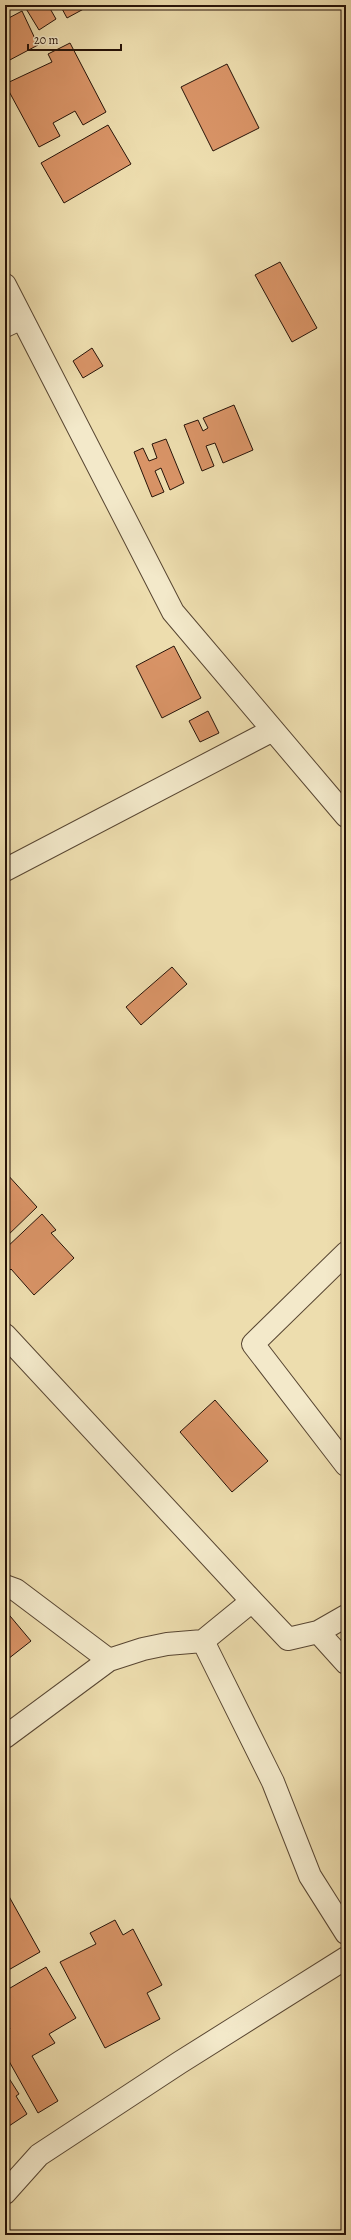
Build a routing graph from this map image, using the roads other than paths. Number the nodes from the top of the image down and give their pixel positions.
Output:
1 (5, 285) edge
2 (13, 322) edge
3 (273, 730) junction
4 (346, 816) edge
5 (5, 870) edge
6 (346, 1253) edge
7 (5, 1335) edge
8 (346, 1465) edge
9 (5, 1586) edge
10 (252, 1601) junction
11 (346, 1616) edge
12 (318, 1632) junction
13 (203, 1641) junction
14 (110, 1660) junction
15 (346, 1663) edge
16 (5, 1737) edge
17 (346, 1933) edge
18 (346, 1958) edge
19 (5, 2193) edge

1 - 2 street
2 - 3 street
3 - 4 street
3 - 5 street
6 - 8 street
7 - 10 street
9 - 14 street
10 - 12 street
10 - 13 street
11 - 12 street
12 - 15 street
13 - 14 street
13 - 17 street
14 - 16 street
18 - 19 street

